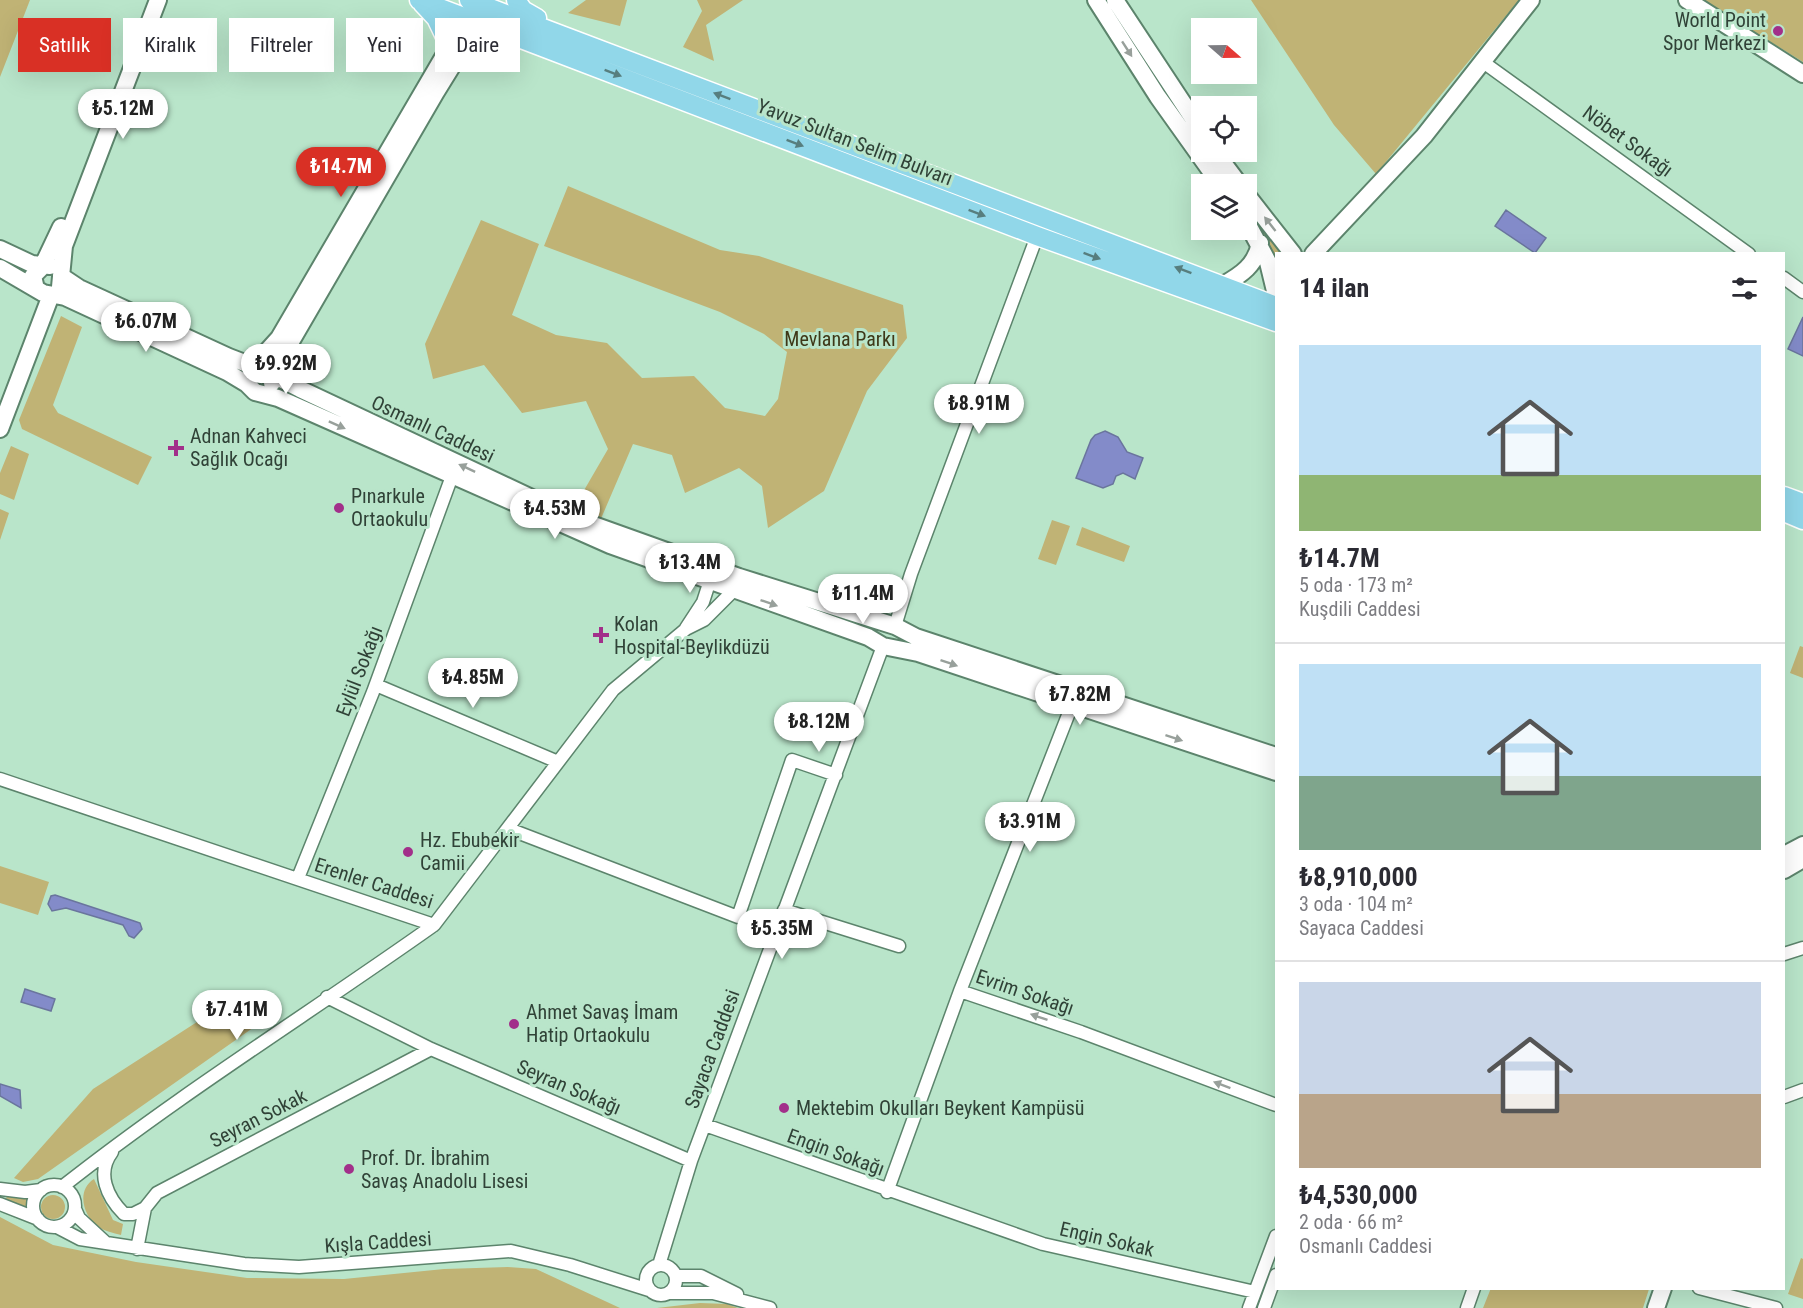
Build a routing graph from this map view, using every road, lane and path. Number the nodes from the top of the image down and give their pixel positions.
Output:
1 (147, 0) edge
2 (158, 0) edge
3 (419, 0) edge
4 (516, 0) edge
5 (1096, 0) edge
6 (1115, 0) edge
7 (1531, 0) edge
8 (1687, 0) edge
9 (478, 7) edge
10 (436, 18) edge
11 (548, 39) junction
12 (520, 45) edge
13 (1483, 62) junction
14 (441, 72) edge
15 (1803, 74) edge
16 (1191, 115) edge
17 (412, 121) junction
18 (1213, 174) edge
19 (1257, 208) edge
20 (1037, 215) junction
21 (1030, 233) junction
22 (1257, 238) edge
23 (1260, 243) junction
24 (0, 249) edge
25 (1291, 252) edge
26 (1315, 252) edge
27 (1746, 252) edge
28 (42, 267) junction
29 (0, 268) edge
30 (60, 275) junction
31 (1785, 279) edge
32 (1223, 285) junction
33 (1275, 290) edge
34 (1803, 292) edge
35 (45, 293) junction
36 (1275, 315) edge
37 (1275, 316) edge
38 (255, 367) junction
39 (273, 375) junction
40 (247, 384) junction
41 (263, 392) junction
42 (0, 405) edge
43 (0, 428) edge
44 (452, 477) junction
45 (1785, 496) edge
46 (1803, 503) edge
47 (1785, 512) edge
48 (1803, 520) edge
49 (712, 575) junction
50 (736, 584) junction
51 (894, 626) junction
52 (686, 629) junction
53 (885, 645) junction
54 (376, 685) junction
55 (1072, 705) junction
56 (1275, 756) edge
57 (558, 762) junction
58 (1275, 772) edge
59 (836, 775) junction
60 (0, 779) edge
61 (509, 829) junction
62 (1803, 845) edge
63 (1785, 854) edge
64 (1803, 859) edge
65 (1785, 869) edge
66 (298, 878) junction
67 (784, 910) junction
68 (434, 925) junction
69 (899, 946) dead end
70 (1803, 948) edge
71 (1785, 954) edge
72 (960, 991) junction
73 (327, 997) junction
74 (431, 1049) junction
75 (1803, 1090) edge
76 (1785, 1097) edge
77 (1275, 1106) edge
78 (705, 1125) junction
79 (120, 1142) junction
80 (691, 1161) junction
81 (62, 1187) junction
82 (0, 1188) edge
83 (41, 1190) junction
84 (887, 1192) junction
85 (0, 1204) edge
86 (145, 1208) junction
87 (75, 1209) junction
88 (954, 1215) joint
89 (38, 1220) junction
90 (57, 1227) junction
91 (1275, 1239) edge
92 (105, 1243) junction
93 (137, 1249) junction
94 (659, 1264) junction
95 (676, 1276) junction
96 (1275, 1278) edge
97 (649, 1290) junction
98 (1473, 1290) edge
99 (1662, 1290) edge
100 (1707, 1290) edge
101 (1255, 1292) junction
102 (669, 1293) junction
103 (754, 1303) junction
104 (770, 1308) edge
105 (1249, 1308) edge
106 (1264, 1308) edge
107 (1467, 1308) edge
108 (1656, 1308) edge
109 (1776, 1308) edge

1 - 28 main road
2 - 30 main road
3 - 9 main road, Yavuz Sultan Selim Bulvarı
3 - 10 main road
4 - 11 main road
5 -> 18 main road
6 - 16 main road
7 - 13 main road
8 - 15 main road
9 - 11 main road, Yavuz Sultan Selim Bulvarı
11 - 12 main road
20 -> 11 main road, Yavuz Sultan Selim Bulvarı
11 -> 21 main road, Yavuz Sultan Selim Bulvarı
13 - 26 main road
13 - 27 street, Nöbet Sokağı
14 - 17 main road
17 - 38 main road
17 - 39 main road
25 -> 19 main road
20 - 21 main road
32 -> 20 main road, Yavuz Sultan Selim Bulvarı
21 -> 37 main road, Yavuz Sultan Selim Bulvarı
21 - 51 street
22 - 23 main road
23 - 32 main road
23 - 33 main road
24 - 28 main road, Osmanlı Caddesi
28 - 30 main road, Osmanlı Caddesi
28 - 35 main road
29 - 35 main road, Osmanlı Caddesi
30 - 35 main road
30 - 38 main road, Osmanlı Caddesi
31 - 34 street
32 - 36 main road, Yavuz Sultan Selim Bulvarı
35 - 40 main road, Osmanlı Caddesi
35 - 42 main road
35 - 43 main road
38 - 39 main road, Osmanlı Caddesi
38 - 40 main road
39 - 41 main road
49 -> 39 main road, Osmanlı Caddesi
40 - 41 main road, Osmanlı Caddesi
41 -> 44 main road, Osmanlı Caddesi
44 - 49 main road, Osmanlı Caddesi
44 - 54 street, Eylül Sokağı
45 - 46 main road
47 - 48 main road
49 - 50 main road, Osmanlı Caddesi
49 - 52 street
50 - 51 main road, Osmanlı Caddesi
50 - 52 street
50 -> 53 main road, Osmanlı Caddesi
51 - 53 main road
51 - 56 main road, Osmanlı Caddesi
52 - 57 street, Erenler Caddesi
53 -> 55 main road, Osmanlı Caddesi
53 - 59 street, Sayaca Caddesi
54 - 57 street
54 - 66 street, Eylül Sokağı
55 -> 58 main road, Osmanlı Caddesi
55 - 72 street
57 - 61 street, Erenler Caddesi
59 - 61 street
59 - 67 street, Sayaca Caddesi
60 - 66 street, Erenler Caddesi
61 - 68 street, Erenler Caddesi
62 - 63 main road
64 - 65 main road
66 - 68 street, Erenler Caddesi
67 - 69 street
67 - 78 street, Sayaca Caddesi
68 - 73 street
70 - 71 street
77 -> 72 street, Evrim Sokağı
72 - 84 street, Evrim Sokağı
73 - 74 street, Seyran Sokağı
73 - 79 street
74 - 80 street, Seyran Sokağı
74 - 86 street, Seyran Sokak
75 - 76 street
78 - 80 street, Sayaca Caddesi
78 - 84 street, Engin Sokağı
79 - 81 street
79 - 86 street
80 - 94 street, Sayaca Caddesi
81 - 83 street
81 - 87 street
82 - 83 street
83 - 89 street
84 - 88 street, Engin Sokağı
85 - 89 street
86 - 93 street
87 - 90 street
87 - 92 street
88 - 101 street, Engin Sokak
89 - 90 street
90 - 92 street, Kışla Caddesi
91 - 101 street
92 - 93 street, Kışla Caddesi
93 - 97 street, Kışla Caddesi
94 - 95 street
94 - 97 street
95 - 102 street
95 - 103 street
96 - 106 street
97 - 102 street
98 - 107 street
99 - 108 main road
100 - 109 street
101 - 105 street
102 - 103 street
103 - 104 street

